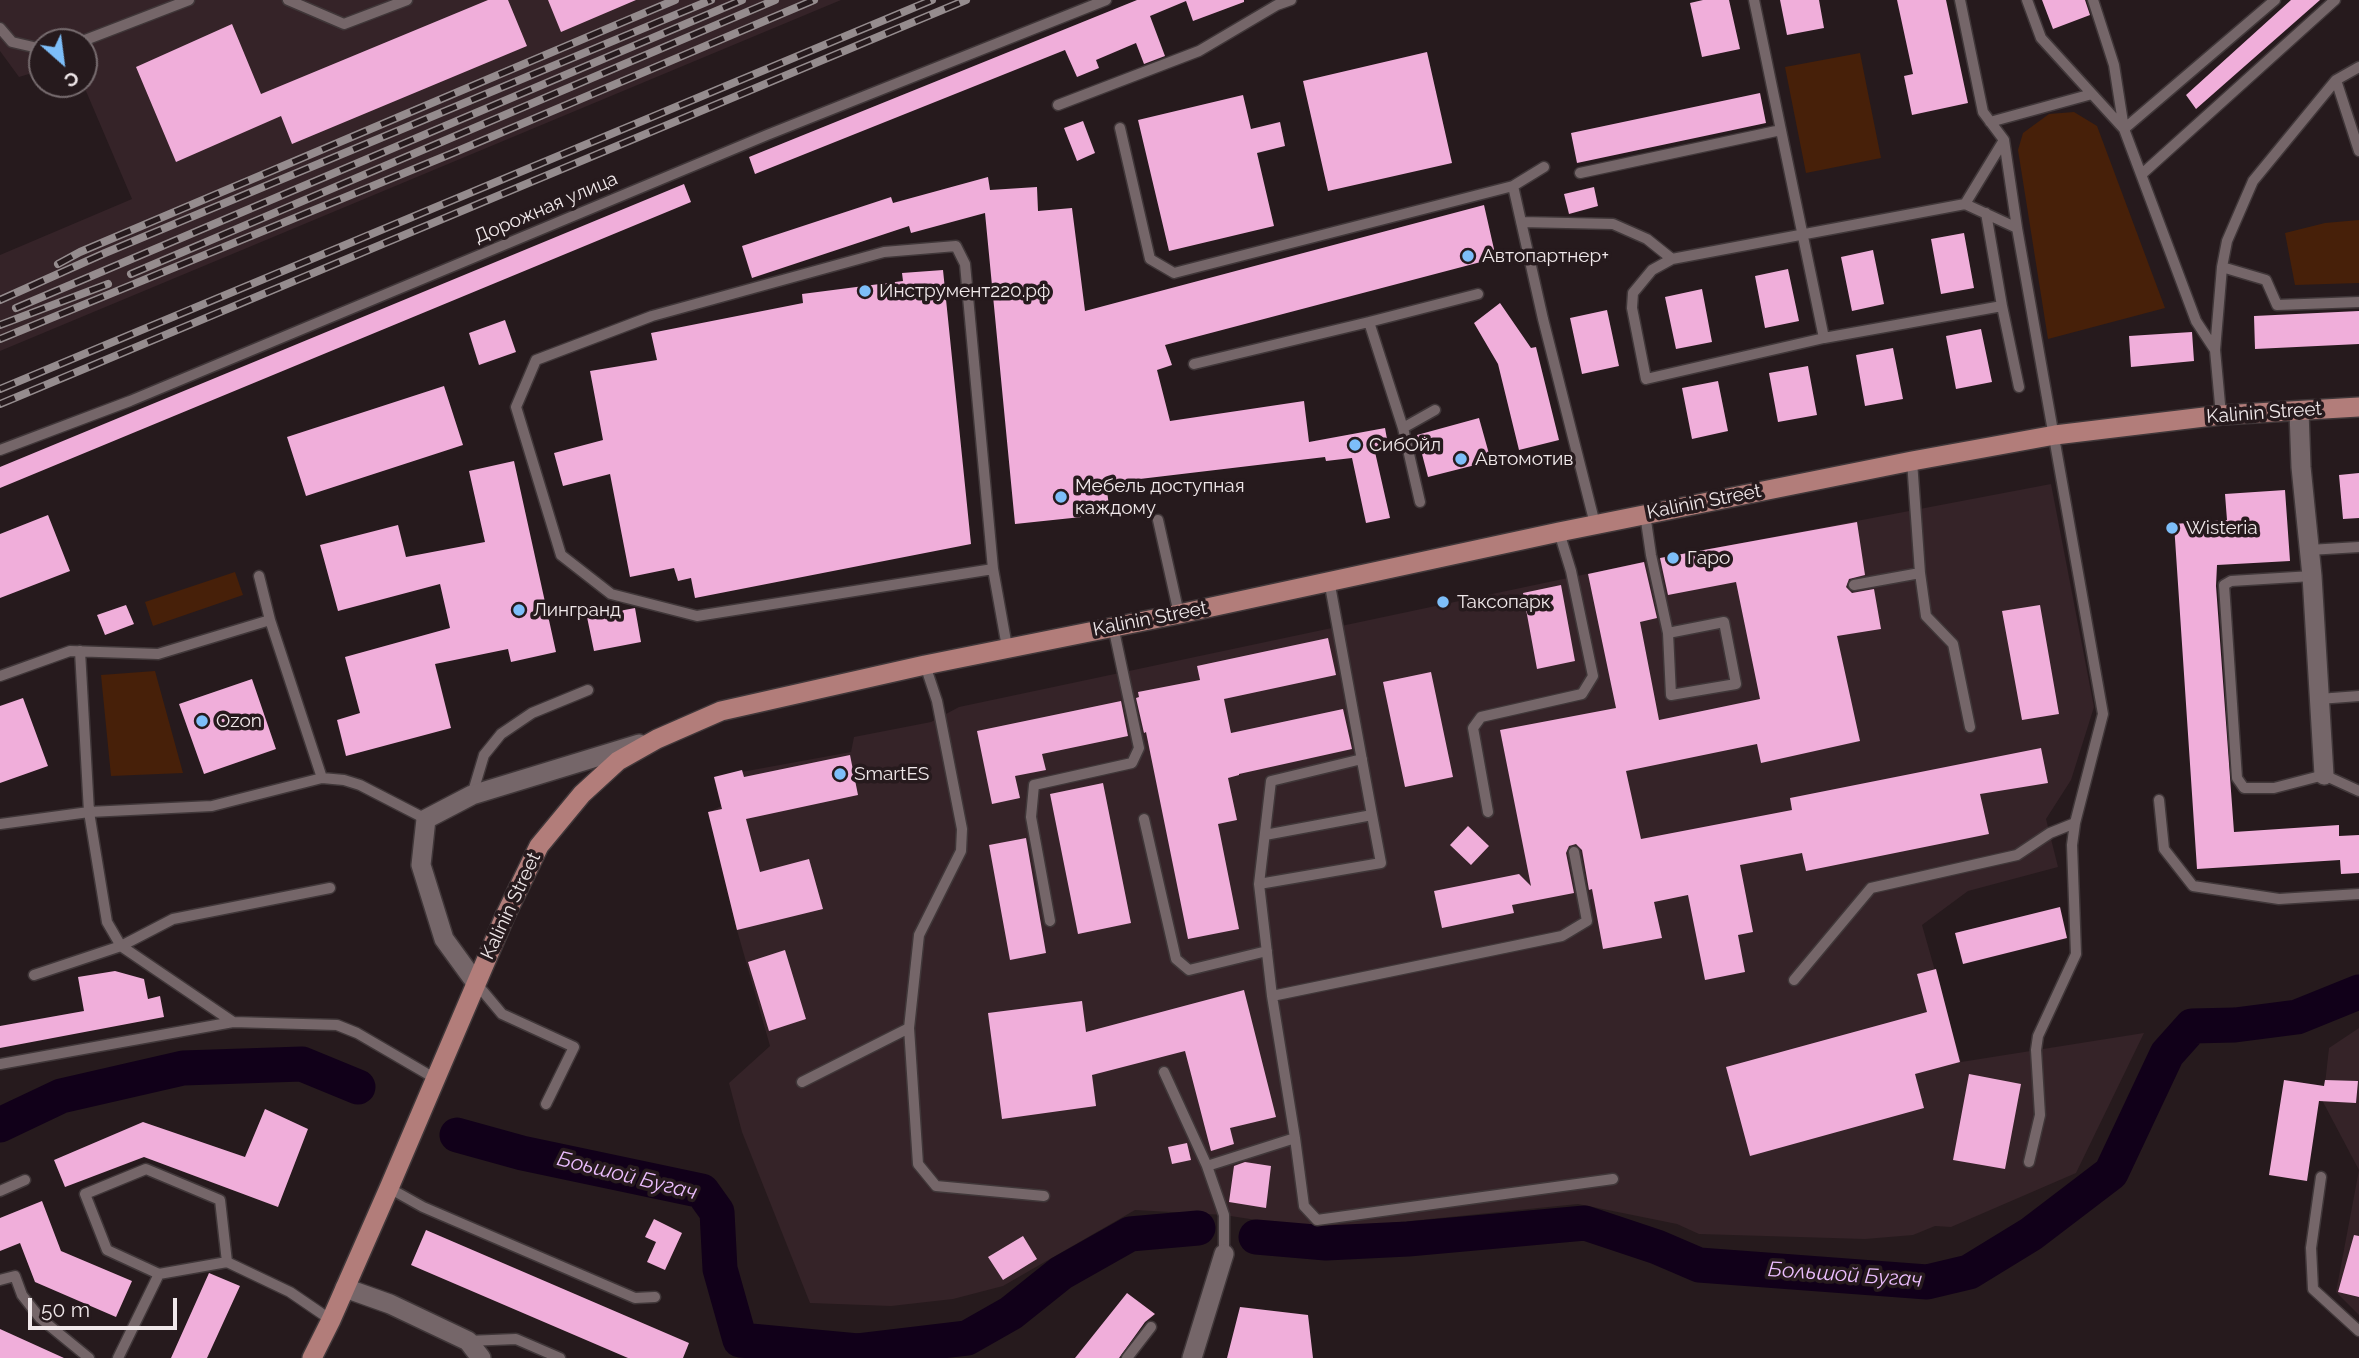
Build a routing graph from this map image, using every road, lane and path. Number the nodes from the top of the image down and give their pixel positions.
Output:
1 (189, 0) edge
2 (288, 0) edge
3 (407, 0) edge
4 (1106, 0) edge
5 (1291, 0) edge
6 (1755, 0) edge
7 (1959, 0) edge
8 (2027, 0) edge
9 (2093, 0) edge
10 (2275, 0) edge
11 (2335, 0) edge
12 (1275, 2) edge
13 (0, 28) edge
14 (98, 35) edge
15 (28, 46) edge
16 (2359, 67) edge
17 (2336, 80) junction
18 (2092, 94) junction
19 (1058, 105) dead end
20 (1990, 122) junction
21 (1120, 128) dead end
22 (2124, 129) junction
23 (1781, 130) junction
24 (2004, 140) junction
25 (2359, 150) edge
26 (1544, 167) dead end
27 (1580, 173) dead end
28 (2142, 174) junction
29 (1513, 186) junction
30 (1965, 204) junction
31 (1986, 213) junction
32 (1521, 222) junction
33 (2017, 228) junction
34 (1804, 234) junction
35 (1672, 259) junction
36 (2222, 267) junction
37 (1478, 294) dead end
38 (2359, 302) edge
39 (2002, 306) junction
40 (1369, 322) junction
41 (1824, 338) junction
42 (2215, 350) junction
43 (1194, 364) dead end
44 (2019, 387) dead end
45 (2359, 407) edge
46 (1435, 410) dead end
47 (2299, 411) junction
48 (2221, 415) junction
49 (1403, 428) junction
50 (2055, 435) junction
51 (0, 450) edge
52 (1912, 461) junction
53 (1420, 502) dead end
54 (1645, 514) junction
55 (1158, 520) dead end
56 (1595, 524) junction
57 (1559, 531) junction
58 (2359, 547) edge
59 (2309, 550) junction
60 (993, 569) junction
61 (1920, 572) junction
62 (259, 576) dead end
63 (2312, 576) junction
64 (1329, 580) junction
65 (1854, 585) dead end
66 (1179, 614) junction
67 (270, 620) junction
68 (1113, 626) junction
69 (1668, 634) junction
70 (1007, 647) junction
71 (80, 651) junction
72 (925, 664) junction
73 (0, 676) edge
74 (588, 690) dead end
75 (2359, 696) edge
76 (2319, 699) junction
77 (1970, 727) dead end
78 (657, 739) junction
79 (1362, 759) junction
80 (2324, 775) junction
81 (322, 778) junction
82 (2359, 791) edge
83 (472, 795) junction
84 (2159, 800) dead end
85 (89, 812) junction
86 (1488, 812) dead end
87 (1372, 814) junction
88 (426, 819) junction
89 (1144, 819) dead end
90 (2075, 823) junction
91 (0, 824) edge
92 (1265, 835) junction
93 (1574, 852) dead end
94 (1259, 884) junction
95 (330, 888) dead end
96 (2359, 894) edge
97 (1051, 921) dead end
98 (121, 946) junction
99 (1267, 951) junction
100 (34, 975) dead end
101 (1794, 980) dead end
102 (476, 983) junction
103 (1272, 996) junction
104 (233, 1022) junction
105 (909, 1028) junction
106 (0, 1064) edge
107 (1164, 1072) dead end
108 (436, 1079) junction
109 (802, 1082) dead end
110 (546, 1104) dead end
111 (1295, 1138) junction
112 (2029, 1162) dead end
113 (1207, 1166) junction
114 (2321, 1177) dead end
115 (1613, 1179) dead end
116 (25, 1180) dead end
117 (389, 1188) junction
118 (0, 1191) edge
119 (1044, 1196) dead end
120 (1224, 1254) joint
121 (227, 1262) junction
122 (159, 1274) junction
123 (0, 1280) edge
124 (345, 1288) junction
125 (655, 1297) dead end
126 (331, 1320) junction
127 (1151, 1327) dead end
128 (2359, 1331) edge
129 (468, 1341) junction
130 (89, 1358) edge
131 (118, 1358) edge
132 (312, 1358) edge
133 (481, 1358) edge
134 (560, 1358) edge
135 (1127, 1358) edge
136 (1192, 1358) edge

1 - 14 lane
2 - 3 lane
4 - 51 lane, Дорожная улица
5 - 12 lane
6 - 23 lane
7 - 20 lane
8 - 18 lane
9 - 22 lane
10 - 22 lane
11 - 28 lane
12 - 19 lane
13 - 15 lane
16 - 17 lane
17 - 25 lane
17 - 36 lane
18 - 20 lane
18 - 22 lane
20 - 24 lane
21 - 29 lane
22 - 28 lane
23 - 27 lane
23 - 34 lane
24 - 30 lane
24 - 33 lane
26 - 29 lane
28 - 42 lane
29 - 32 lane
30 - 31 lane
30 - 34 lane
31 - 33 lane
31 - 39 lane
32 - 35 lane
32 - 56 lane
33 - 50 lane
34 - 35 lane
34 - 41 lane
35 - 41 lane
36 - 38 lane
36 - 42 lane
37 - 40 lane
39 - 41 lane
39 - 44 lane
40 - 43 lane
40 - 49 lane
42 - 48 lane
45 - 47 main road, Kalinin Street
46 - 49 lane
47 - 48 main road, Kalinin Street
47 - 59 street
48 - 50 main road, Kalinin Street
49 - 53 lane
50 - 52 main road, Kalinin Street
50 - 90 lane
52 - 54 main road, Kalinin Street
52 - 61 lane
54 - 56 main road, Kalinin Street
54 - 69 lane
55 - 66 lane
56 - 57 main road, Kalinin Street
57 - 64 main road, Kalinin Street
57 - 86 lane
58 - 59 lane
59 - 63 street
60 - 60 lane
60 - 70 lane
61 - 65 lane
61 - 77 lane
62 - 67 lane
63 - 76 street
63 - 80 lane
64 - 66 main road, Kalinin Street
64 - 79 lane
66 - 68 main road, Kalinin Street
67 - 71 lane
67 - 81 lane
68 - 70 main road, Kalinin Street
68 - 97 lane
69 - 69 lane
70 - 72 main road, Kalinin Street
71 - 73 lane
71 - 85 lane
72 - 78 main road, Kalinin Street
72 - 105 lane
74 - 83 lane
75 - 76 lane
76 - 80 street
78 - 83 street
78 - 102 main road, Kalinin Street
79 - 87 lane
79 - 92 lane
80 - 82 lane
81 - 85 lane
81 - 88 lane
83 - 88 street
84 - 96 lane
85 - 91 lane
85 - 98 lane
87 - 92 lane
87 - 94 lane
88 - 102 street
89 - 99 lane
90 - 101 lane
90 - 112 lane
92 - 94 lane
93 - 103 lane
94 - 99 lane
95 - 98 lane
98 - 100 lane
98 - 104 lane
99 - 103 lane
102 - 108 main road, Kalinin Street
102 - 110 lane
103 - 111 lane
104 - 106 lane
104 - 108 lane
105 - 109 lane
105 - 119 lane
107 - 113 lane
108 - 117 main road, Kalinin Street
111 - 113 lane
111 - 115 lane
113 - 120 lane
114 - 128 lane
116 - 118 lane
117 - 124 main road, Kalinin Street
117 - 125 lane
120 - 136 street
121 - 122 lane
121 - 122 lane
121 - 126 lane
122 - 131 lane
123 - 130 lane
124 - 126 main road, Kalinin Street
124 - 129 street
126 - 132 main road, Kalinin Street
127 - 135 lane
129 - 133 street
129 - 134 lane

